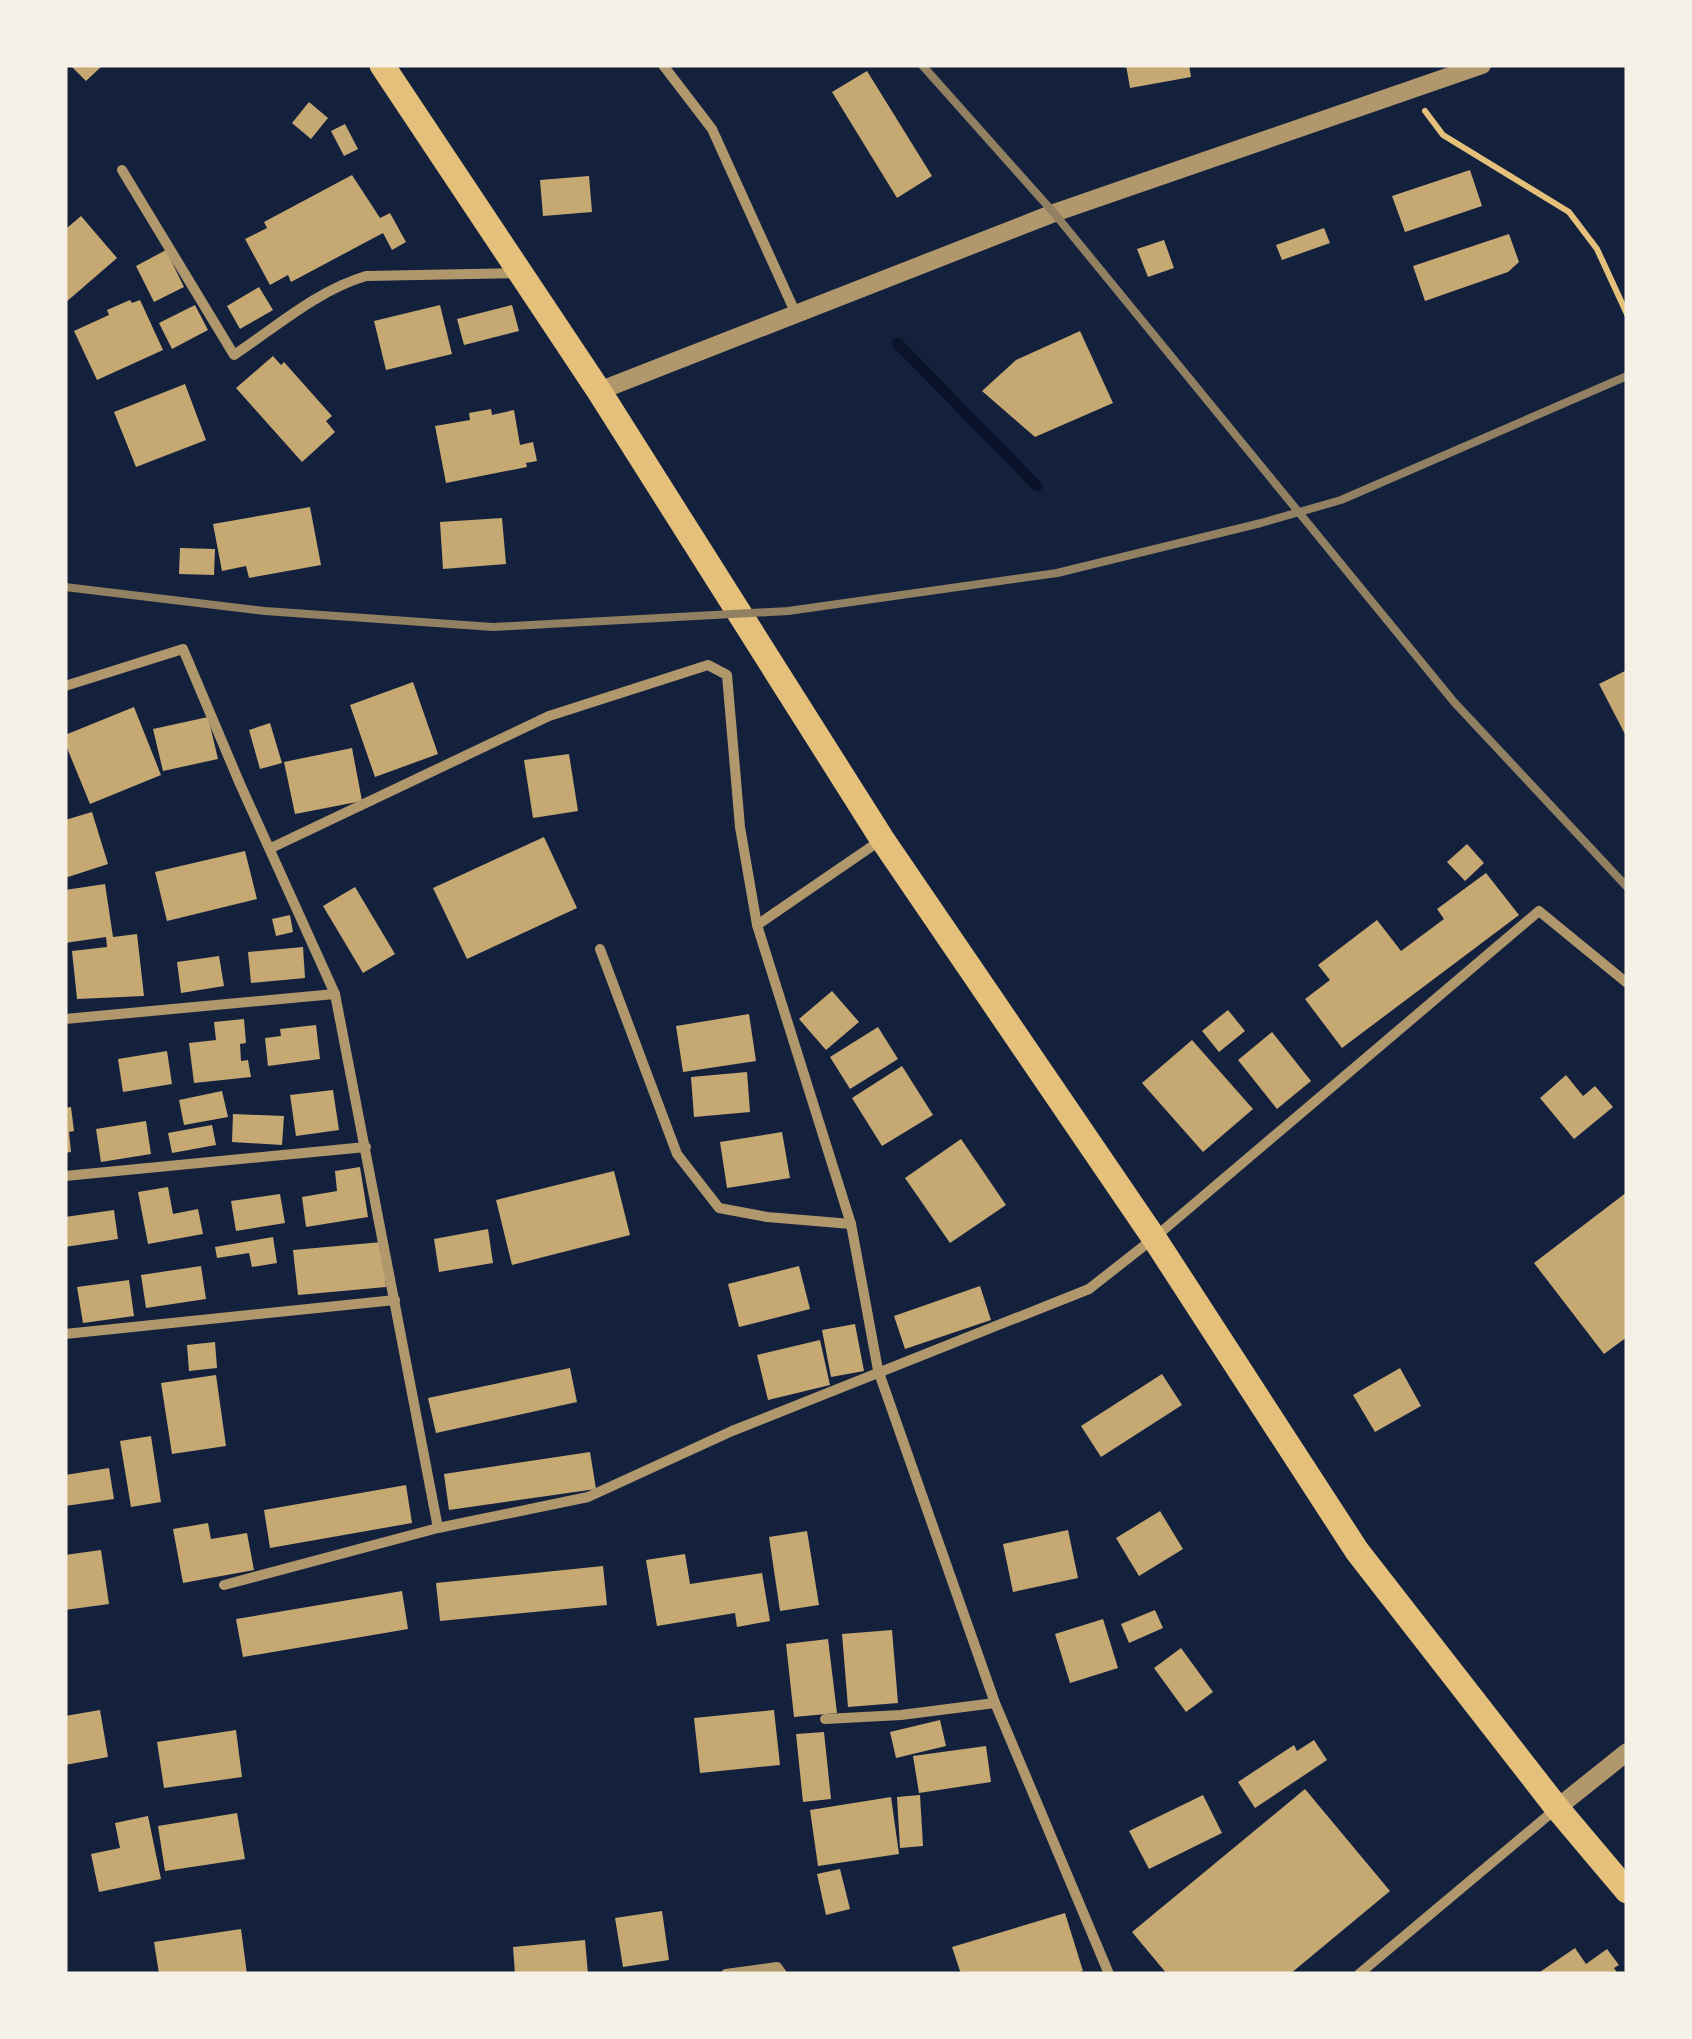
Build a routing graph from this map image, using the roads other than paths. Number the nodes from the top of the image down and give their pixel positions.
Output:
1 (382, 65) edge
2 (663, 65) edge
3 (1482, 65) edge
4 (122, 170) dead end
5 (520, 273) junction
6 (796, 314) junction
7 (599, 392) junction
8 (65, 686) edge
9 (882, 839) junction
10 (271, 848) junction
11 (757, 925) junction
12 (600, 949) dead end
13 (1627, 983) edge
14 (335, 994) junction
15 (65, 1019) edge
16 (366, 1147) junction
17 (65, 1176) edge
18 (851, 1224) junction
19 (1154, 1238) junction
20 (395, 1300) junction
21 (65, 1334) edge
22 (878, 1370) junction
23 (438, 1528) junction
24 (224, 1585) dead end
25 (995, 1703) junction
26 (825, 1718) dead end
27 (1627, 1752) edge
28 (1557, 1808) junction
29 (1627, 1891) edge
30 (726, 1974) edge
31 (782, 1974) edge
32 (1108, 1974) edge
33 (1359, 1974) edge

1 - 5 main road
2 - 6 street
3 - 6 street
4 - 5 street
5 - 7 main road
6 - 7 street
7 - 9 main road
8 - 10 street
9 - 11 street
9 - 19 main road
10 - 11 street
10 - 14 street
11 - 18 street
12 - 18 street
13 - 19 street
14 - 15 street
14 - 16 street
16 - 17 street
16 - 20 street
18 - 22 street
19 - 22 street
19 - 28 main road
20 - 21 street
20 - 23 street
22 - 23 street
22 - 25 street
23 - 24 street
25 - 26 street
25 - 32 street
27 - 28 street
28 - 29 main road
28 - 33 street
30 - 31 street

